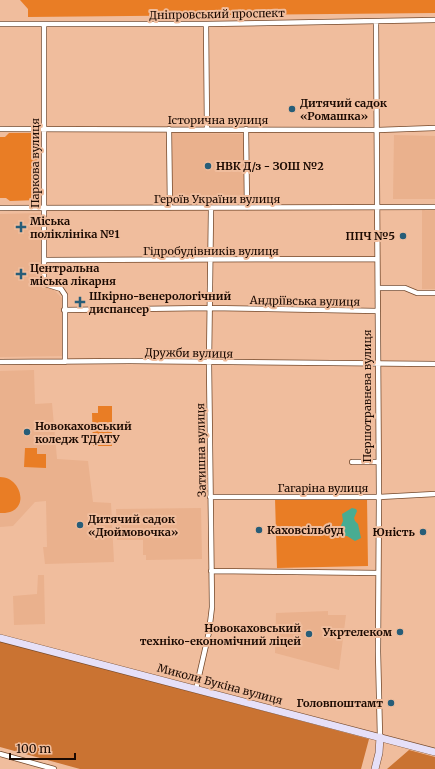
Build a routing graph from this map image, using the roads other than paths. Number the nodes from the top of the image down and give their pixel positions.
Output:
1 (435, 20) edge
2 (376, 22) junction
3 (0, 24) edge
4 (44, 24) junction
5 (206, 24) junction
6 (44, 128) junction
7 (435, 128) edge
8 (0, 129) edge
9 (169, 129) junction
10 (207, 129) junction
11 (246, 129) junction
12 (378, 130) junction
13 (435, 207) edge
14 (0, 208) edge
15 (44, 208) junction
16 (170, 208) junction
17 (210, 208) junction
18 (247, 208) junction
19 (377, 208) junction
20 (377, 259) junction
21 (44, 260) junction
22 (209, 260) junction
23 (378, 288) junction
24 (435, 293) edge
25 (209, 308) junction
26 (64, 310) junction
27 (378, 311) junction
28 (0, 362) edge
29 (65, 362) junction
30 (209, 363) junction
31 (378, 363) junction
32 (433, 365) edge
33 (352, 462) dead end
34 (378, 462) junction
35 (435, 494) edge
36 (210, 497) junction
37 (379, 497) junction
38 (211, 571) junction
39 (378, 573) junction
40 (0, 638) edge
41 (196, 689) junction
42 (380, 737) junction
43 (435, 752) edge
44 (0, 754) edge
45 (54, 769) edge
46 (375, 769) edge

1 - 2 street, Дніпровський проспект
2 - 5 street, Дніпровський проспект
2 - 12 street, Першотравнева вулиця
3 - 4 street, Дніпровський проспект
4 - 5 street, Дніпровський проспект
4 - 6 street, Паркова вулиця
5 - 10 street
6 - 8 street, Історична вулиця
6 - 9 street, Історична вулиця
6 - 15 street, Паркова вулиця
7 - 12 street, Історична вулиця
9 - 10 street, Історична вулиця
9 - 16 street
10 - 11 street, Історична вулиця
11 - 12 street, Історична вулиця
11 - 18 street
12 - 19 street, Першотравнева вулиця
13 - 19 street, Героїв України вулиця
14 - 15 street, Героїв України вулиця
15 - 16 street, Героїв України вулиця
15 - 21 street, Паркова вулиця
16 - 17 street, Героїв України вулиця
17 - 18 street, Героїв України вулиця
17 - 22 street, Затишна вулиця
18 - 19 street, Героїв України вулиця
19 - 20 street, Першотравнева вулиця
20 - 22 street, Гідробудівників вулиця
20 - 23 street, Першотравнева вулиця
21 - 22 street, Гідробудівників вулиця
21 - 26 street, Паркова вулиця
22 - 25 street, Затишна вулиця
23 - 24 street
23 - 27 street, Першотравнева вулиця
25 - 26 street, Андріївська вулиця
25 - 27 street, Андріївська вулиця
25 - 30 street, Затишна вулиця
26 - 29 street, Паркова вулиця
27 - 31 street, Першотравнева вулиця
28 - 29 street, Дружби вулиця
29 - 30 street, Дружби вулиця
30 - 31 street, Дружби вулиця
30 - 36 street, Затишна вулиця
31 - 32 street, Дружби вулиця
31 - 34 street, Першотравнева вулиця
33 - 34 street
34 - 37 street, Першотравнева вулиця
35 - 37 street, Гагаріна вулиця
36 - 37 street, Гагаріна вулиця
36 - 38 street, Затишна вулиця
37 - 39 street, Першотравнева вулиця
38 - 39 street
38 - 41 street, Затишна вулиця
39 - 42 street, Першотравнева вулиця
40 - 41 street, Миколи Букіна вулиця
41 - 42 street, Миколи Букіна вулиця
42 - 43 street, Миколи Букіна вулиця
42 - 46 street, Першотравнева вулиця
44 - 45 street

